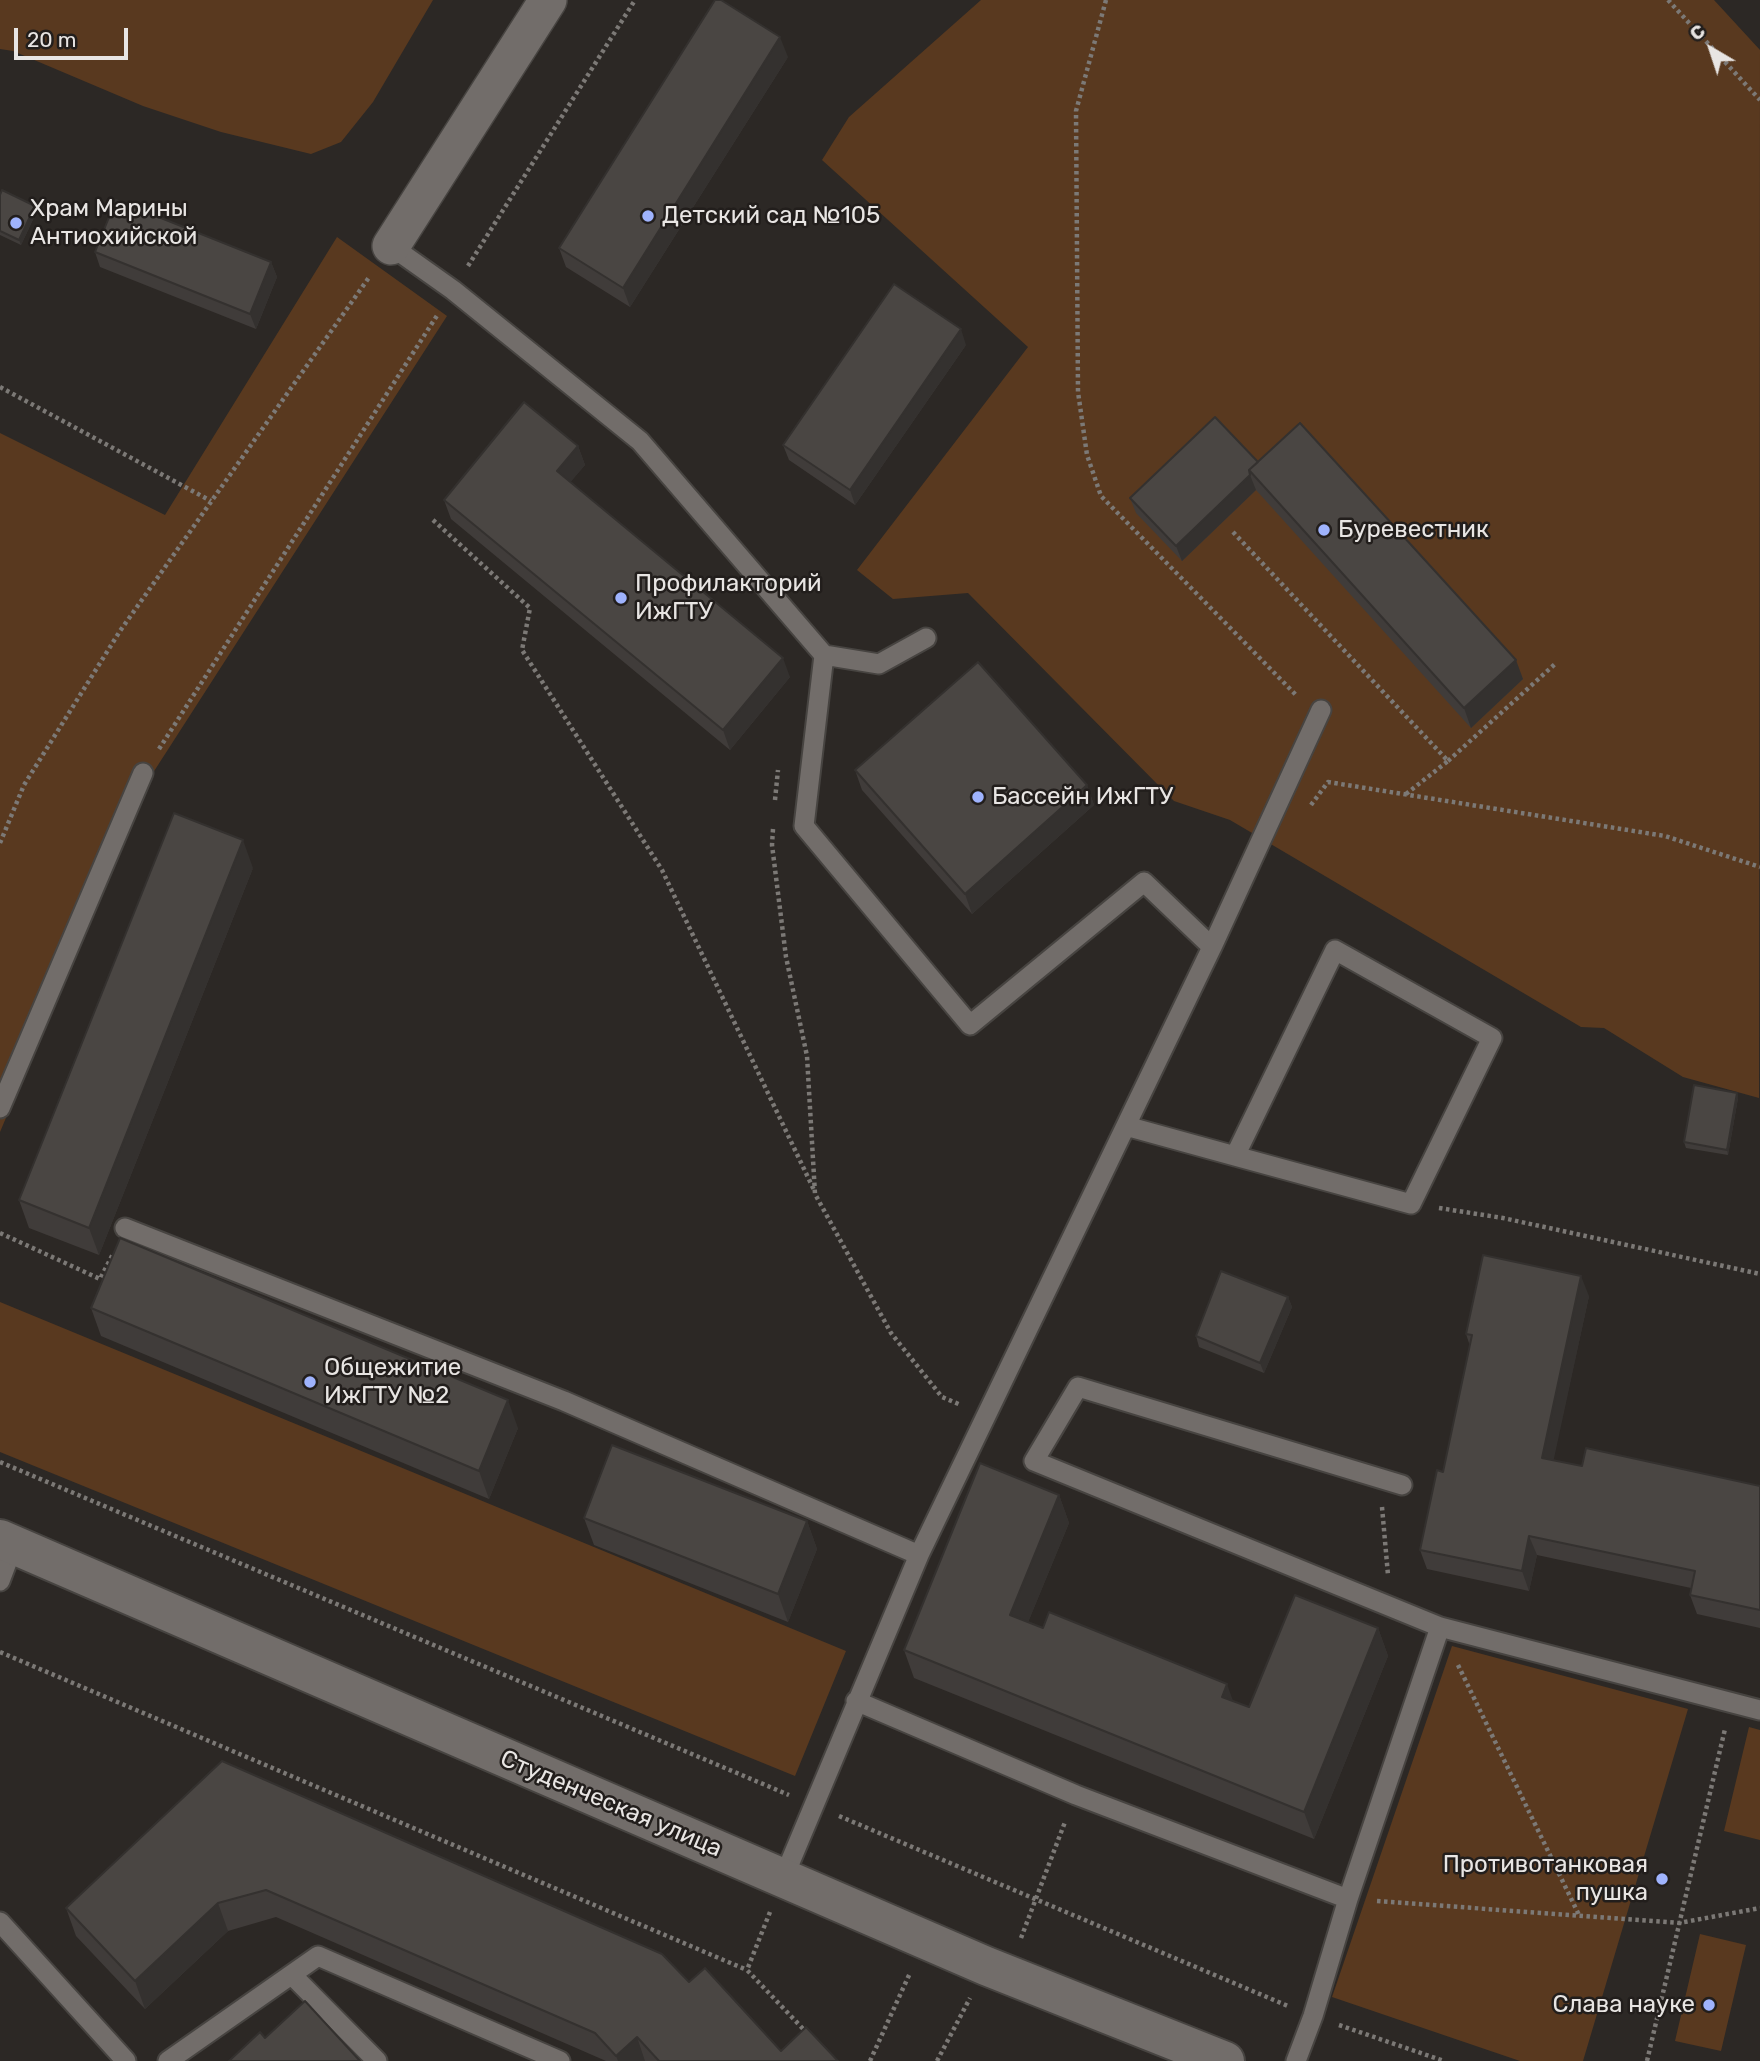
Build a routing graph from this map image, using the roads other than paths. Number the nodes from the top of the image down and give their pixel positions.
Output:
1 (548, 0) edge
2 (391, 246) joint
3 (926, 638) dead end
4 (824, 655) junction
5 (1318, 718) road end
6 (143, 773) road end
7 (1212, 947) junction
8 (0, 1108) edge
9 (1126, 1126) junction
10 (1235, 1156) junction
11 (125, 1228) road end
12 (1402, 1485) dead end
13 (7, 1542) edge
14 (919, 1555) junction
15 (0, 1581) edge
16 (1440, 1627) junction
17 (856, 1701) junction
18 (1760, 1710) edge
19 (783, 1879) junction
20 (1348, 1899) junction
21 (0, 1922) edge
22 (292, 1975) junction
23 (127, 2061) edge
24 (169, 2061) edge
25 (377, 2061) edge
26 (560, 2061) edge
27 (1224, 2061) edge
28 (1296, 2061) edge

1 - 2 street
2 - 4 lane
3 - 4 lane
4 - 7 lane
5 - 7 lane
6 - 8 lane
7 - 9 lane
9 - 10 lane
9 - 14 lane
10 - 10 lane
11 - 14 lane
12 - 16 lane
13 - 15 lane
13 - 19 street, Студенческая улица
14 - 17 lane
16 - 18 lane
16 - 20 lane
17 - 19 lane
17 - 20 lane
19 - 27 street, Студенческая улица
20 - 28 lane
21 - 23 lane
22 - 24 lane
22 - 25 lane
22 - 26 lane

